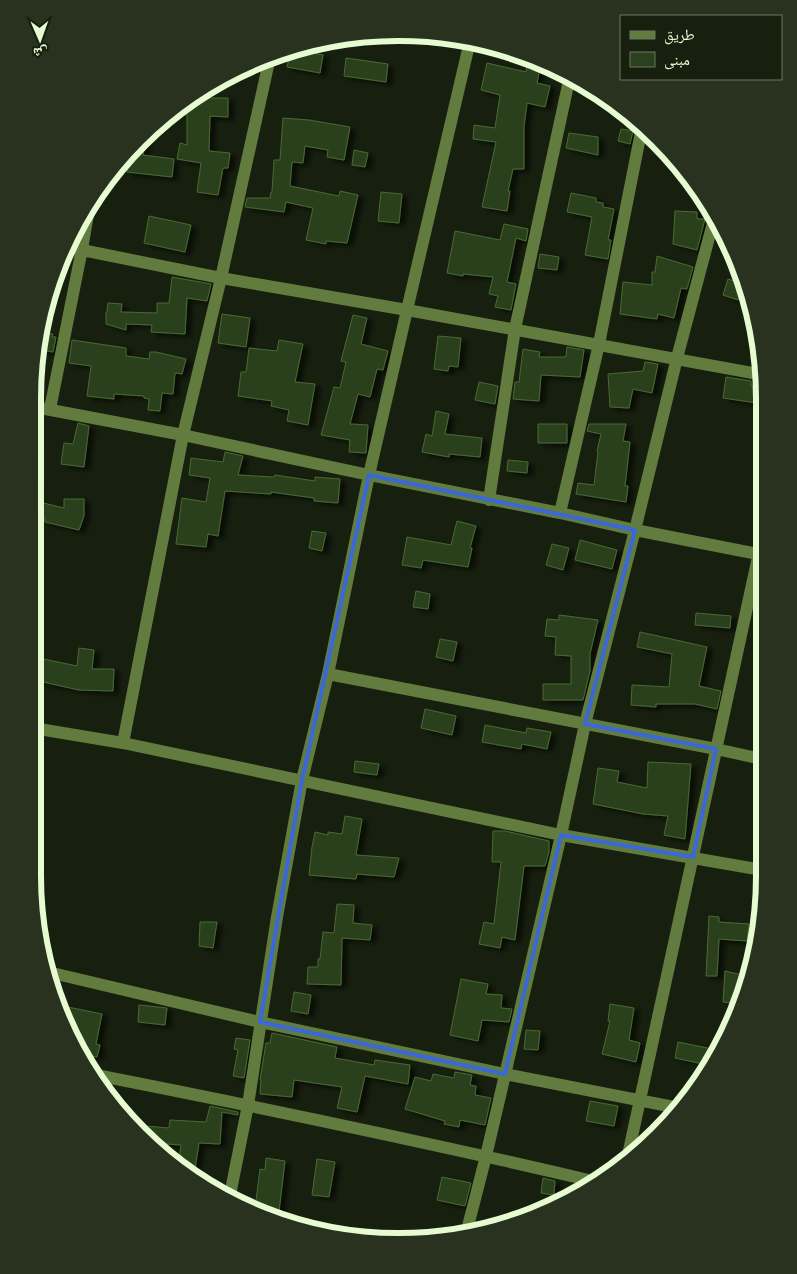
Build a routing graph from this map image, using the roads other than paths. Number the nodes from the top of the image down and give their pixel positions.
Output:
1 (468, 48) edge
2 (268, 66) edge
3 (568, 84) edge
4 (640, 136) edge
5 (86, 225) edge
6 (712, 227) edge
7 (74, 248) edge
8 (82, 249) junction
9 (221, 278) junction
10 (407, 310) junction
11 (514, 329) junction
12 (599, 344) junction
13 (677, 358) junction
14 (755, 373) edge
15 (41, 408) edge
16 (50, 410) junction
17 (183, 435) junction
18 (369, 475) junction
19 (490, 500) junction
20 (560, 513) junction
21 (635, 530) junction
22 (756, 554) edge
23 (756, 577) edge
24 (328, 674) junction
25 (585, 724) junction
26 (41, 729) edge
27 (122, 743) junction
28 (716, 749) junction
29 (756, 758) edge
30 (302, 780) junction
31 (561, 835) junction
32 (693, 857) junction
33 (756, 869) edge
34 (55, 974) edge
35 (260, 1022) junction
36 (505, 1074) junction
37 (103, 1076) edge
38 (640, 1100) junction
39 (248, 1105) junction
40 (671, 1106) edge
41 (630, 1148) edge
42 (486, 1156) junction
43 (586, 1179) edge
44 (231, 1191) edge
45 (468, 1226) edge

1 - 10 street
2 - 9 street
3 - 11 street
4 - 12 street
5 - 8 street
6 - 13 street
7 - 8 street
8 - 9 street
8 - 16 street
9 - 10 street
9 - 17 street
10 - 11 street
10 - 18 street
11 - 12 street
11 - 19 street
12 - 13 street
12 - 20 street
13 - 14 street
13 - 21 street
15 - 16 street
16 - 17 street
17 - 18 street
17 - 27 street
18 - 19 street
18 - 24 street
19 - 20 street
20 - 21 street
21 - 22 street
21 - 25 street
23 - 28 street
24 - 25 street
24 - 30 street
25 - 28 street
25 - 31 street
26 - 27 street
27 - 30 street
28 - 29 street
28 - 32 street
30 - 31 street
30 - 35 street
31 - 32 street
31 - 36 street
32 - 33 street
32 - 38 street
34 - 35 street
35 - 36 street
35 - 39 street
36 - 38 street
36 - 42 street
37 - 39 street
38 - 40 street
38 - 41 street
39 - 42 street
39 - 44 street
42 - 43 street
42 - 45 street

